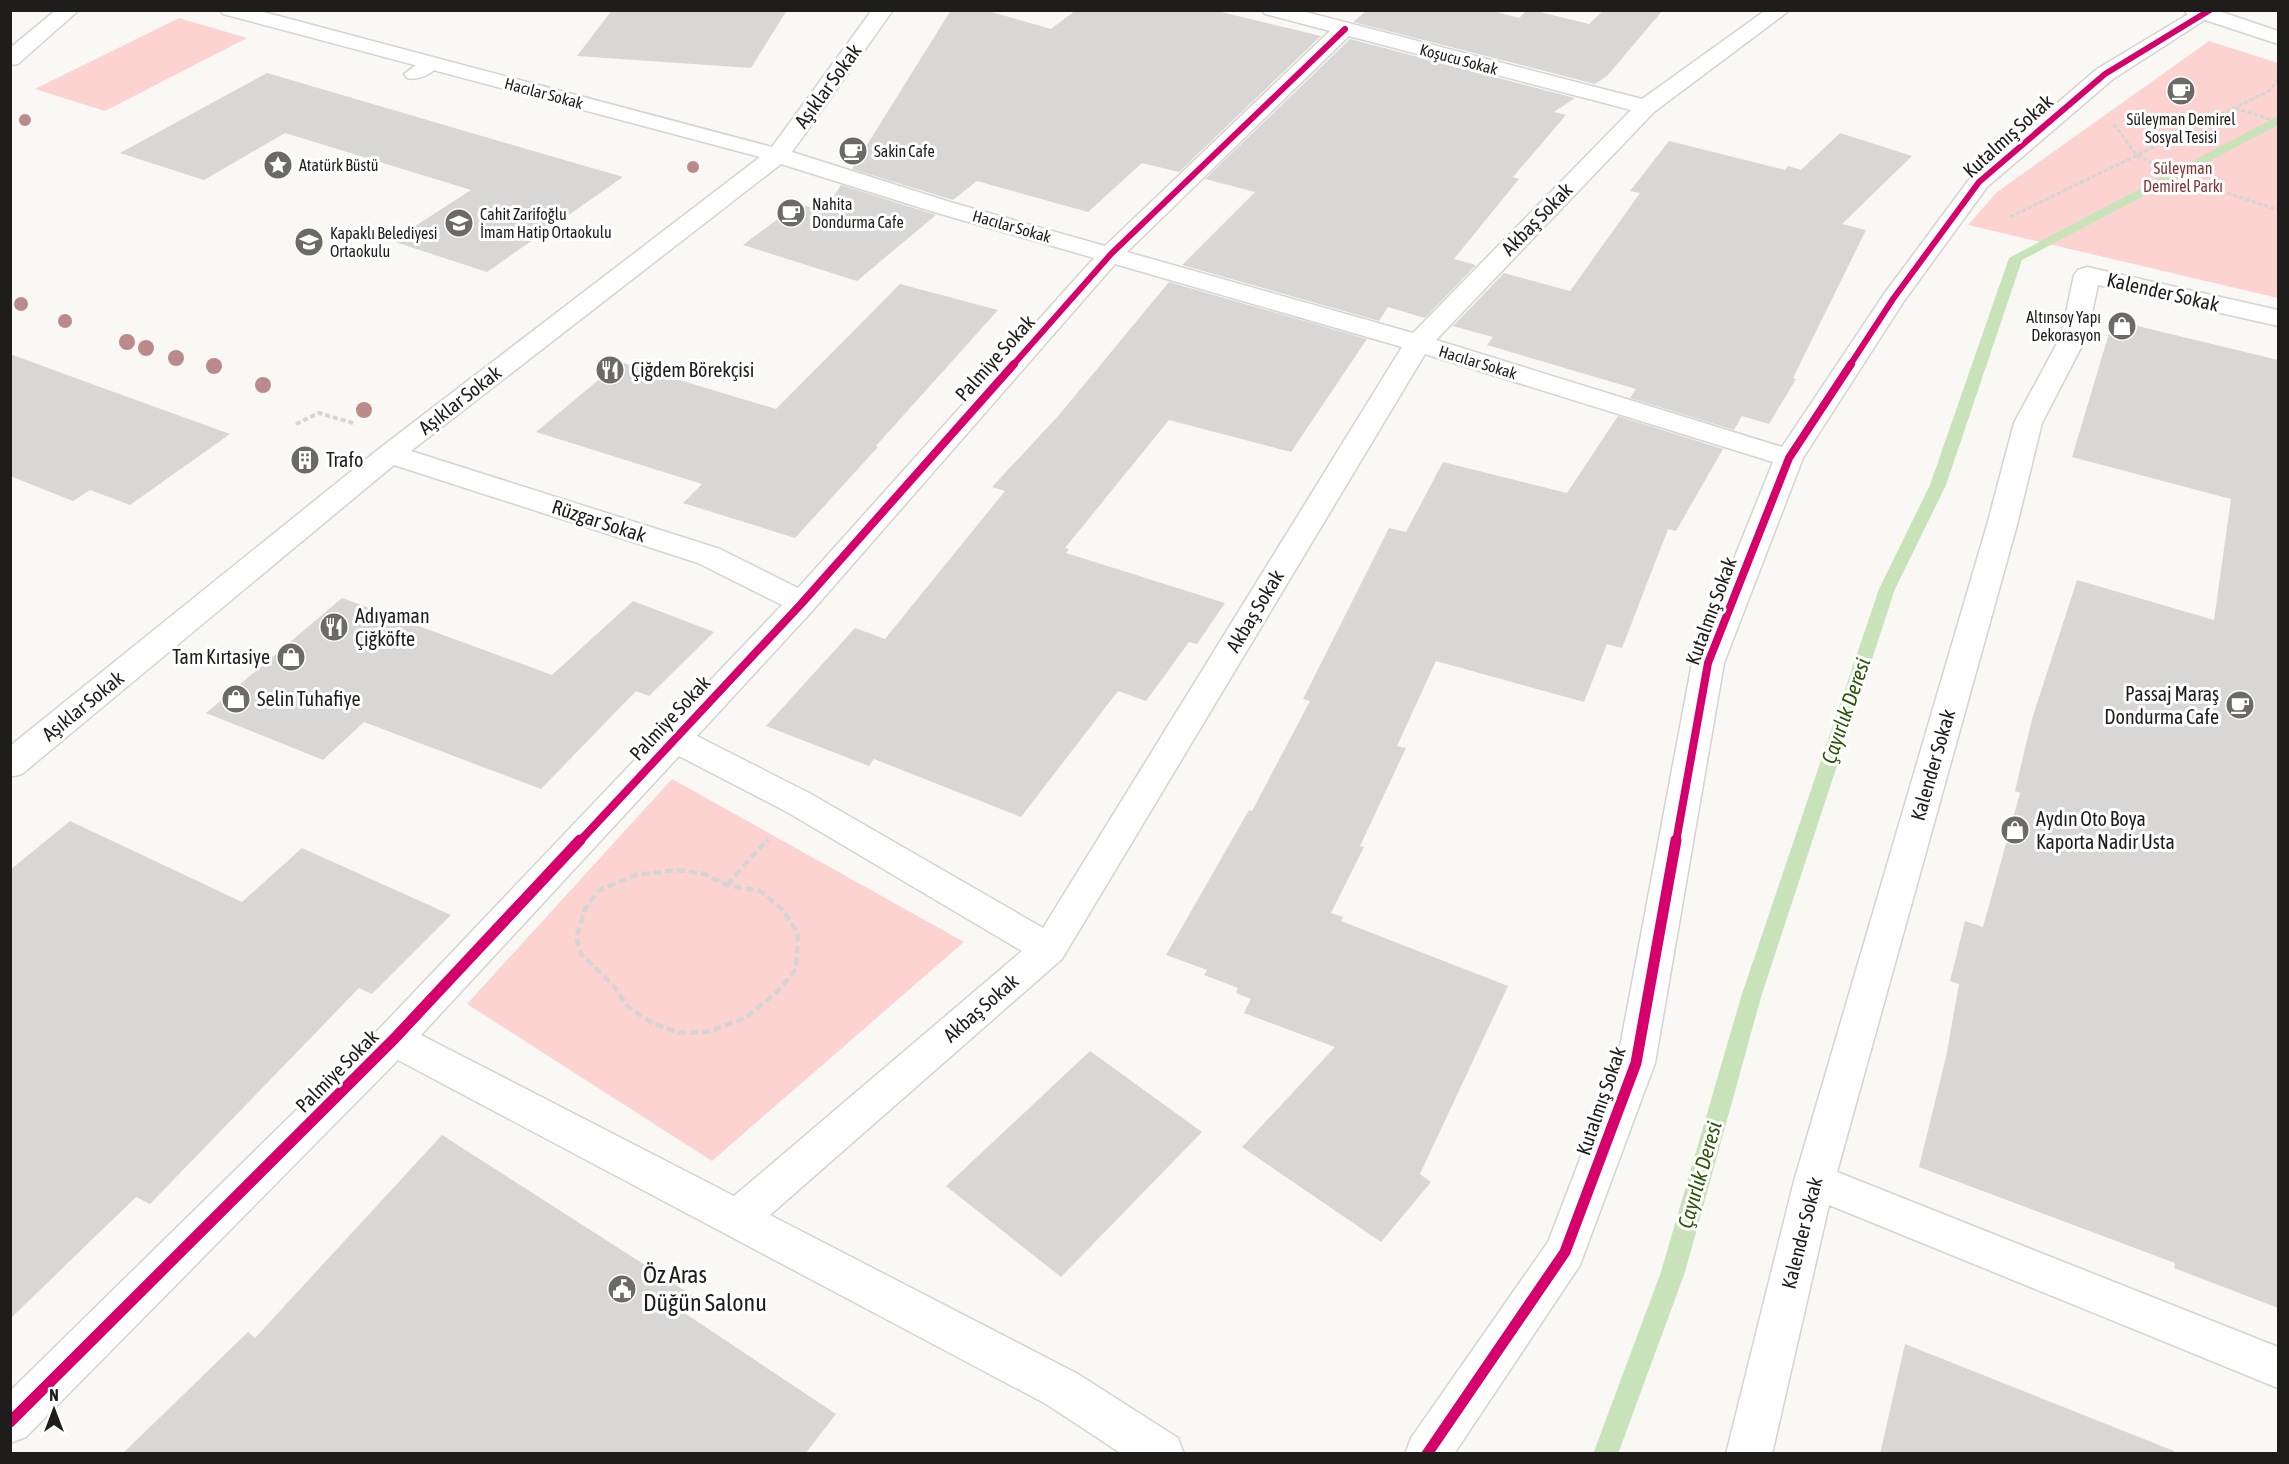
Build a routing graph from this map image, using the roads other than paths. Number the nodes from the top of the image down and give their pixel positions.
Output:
1 (69, 10) edge
2 (230, 10) edge
3 (883, 10) edge
4 (1272, 10) edge
5 (1780, 10) edge
6 (2202, 12) edge
7 (1345, 29) junction
8 (2278, 38) edge
9 (10, 59) edge
10 (1646, 107) junction
11 (778, 155) junction
12 (1111, 254) junction
13 (2278, 318) edge
14 (1418, 343) junction
15 (390, 454) junction
16 (1788, 458) junction
17 (802, 603) junction
18 (675, 739) junction
19 (10, 765) edge
20 (1049, 949) junction
21 (394, 1039) junction
22 (1814, 1181) junction
23 (737, 1219) junction
24 (2278, 1368) edge
25 (10, 1422) edge
26 (1162, 1454) edge
27 (1427, 1454) edge
28 (1749, 1454) edge

1 - 9 street
2 - 11 street, Hacılar Sokak
3 - 11 street, Aşıklar Sokak
4 - 7 street, Koşucu Sokak
5 - 10 street, Akbaş Sokak
6 - 8 street
6 - 16 street, Kutalmış Sokak
7 - 10 street, Koşucu Sokak
7 - 12 street, Palmiye Sokak
10 - 14 street, Akbaş Sokak
11 - 12 street, Hacılar Sokak
11 - 15 street, Aşıklar Sokak
12 - 14 street, Hacılar Sokak
12 - 17 street, Palmiye Sokak
13 - 22 street, Kalender Sokak
14 - 16 street, Hacılar Sokak
14 - 20 street, Akbaş Sokak
15 - 17 street, Rüzgar Sokak
15 - 19 street, Aşıklar Sokak
16 - 27 street, Kutalmış Sokak
17 - 18 street, Palmiye Sokak
18 - 20 street
18 - 21 street, Palmiye Sokak
20 - 23 street, Akbaş Sokak
21 - 23 street
21 - 25 street, Palmiye Sokak
22 - 24 street
22 - 28 street, Kalender Sokak
23 - 26 street

